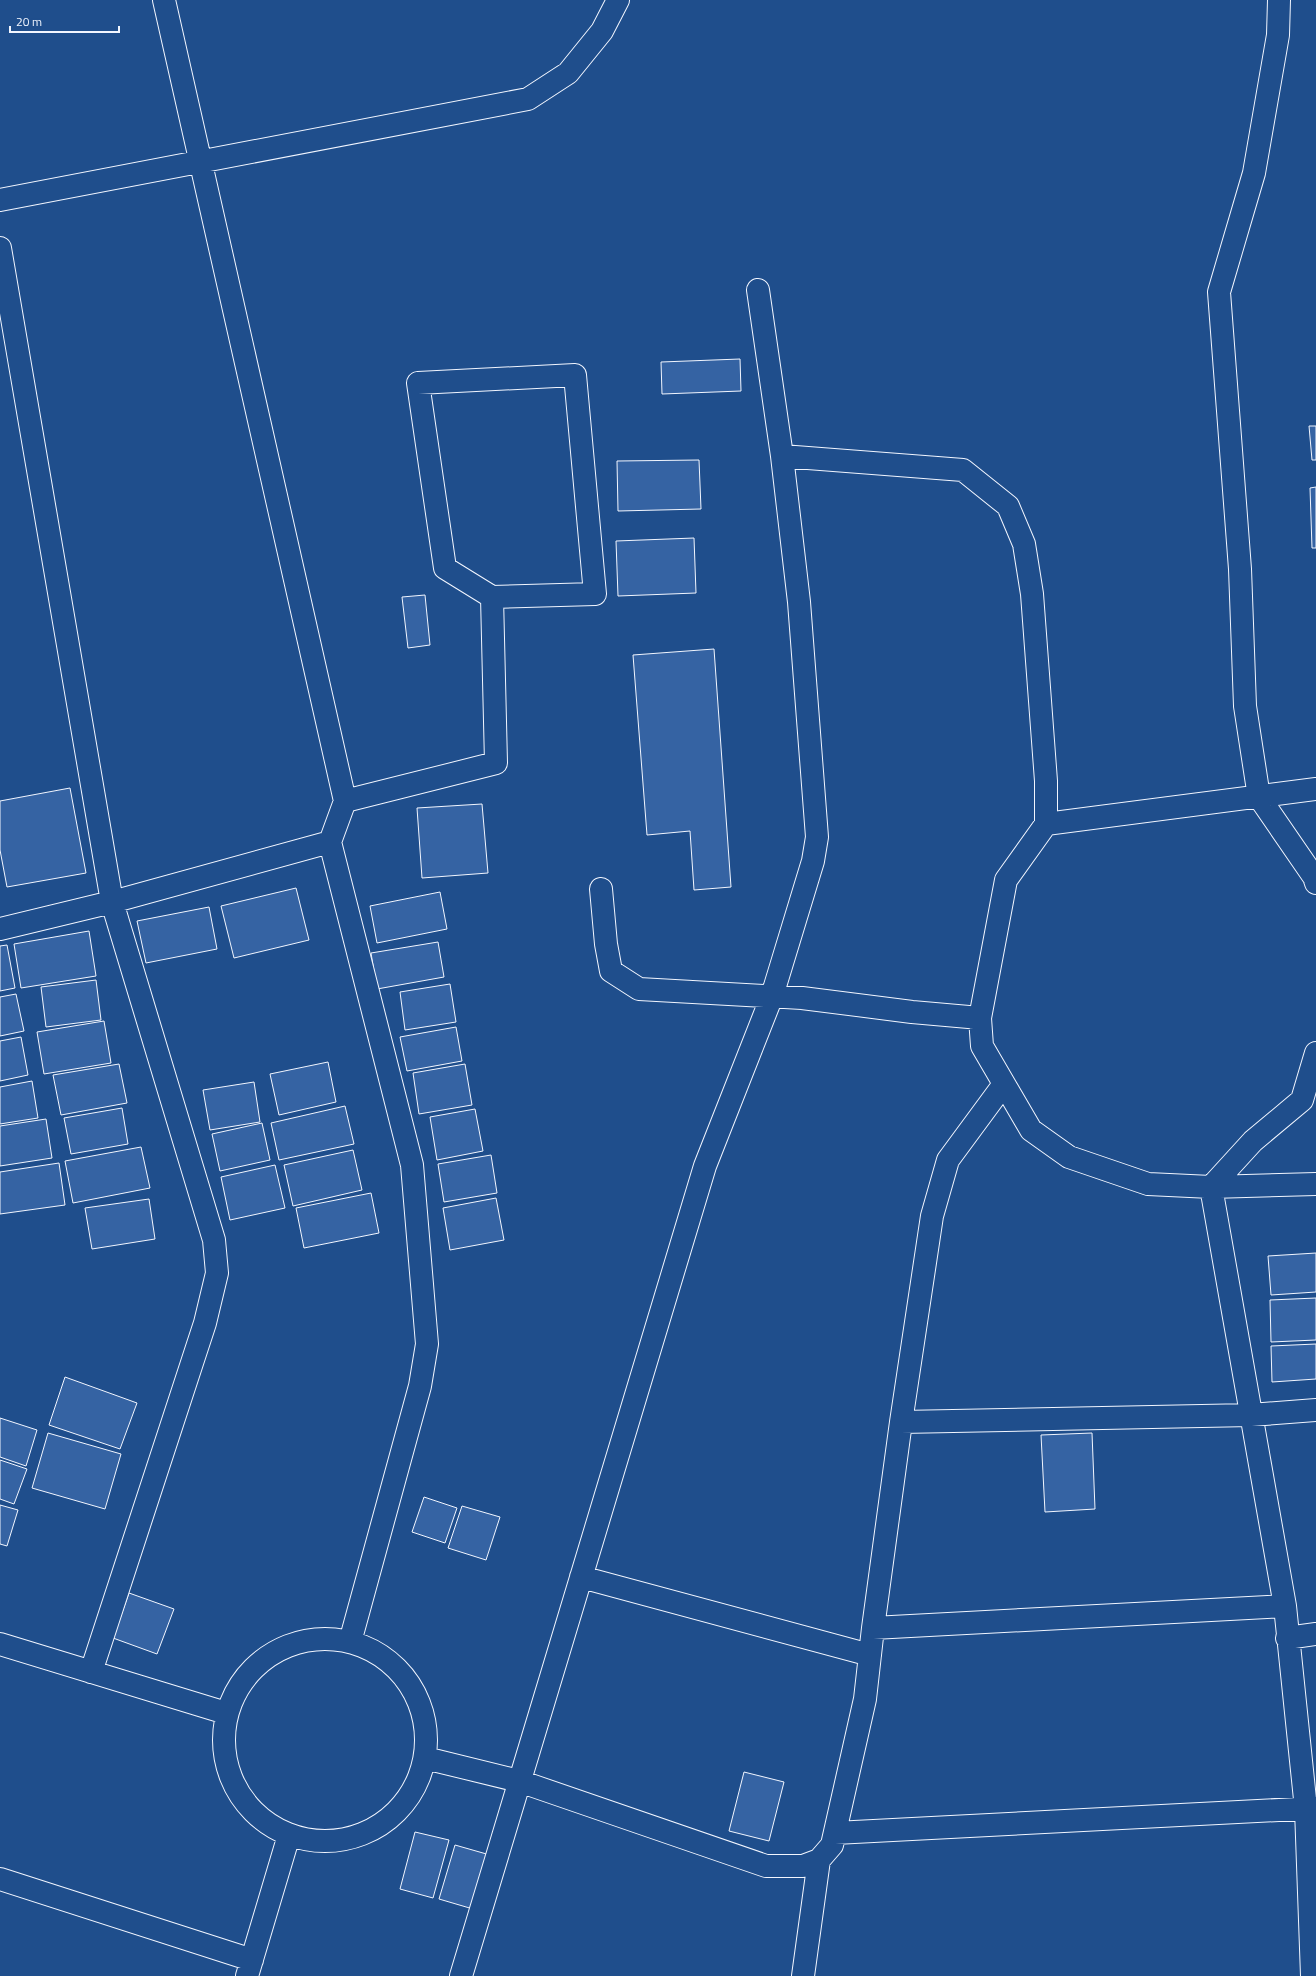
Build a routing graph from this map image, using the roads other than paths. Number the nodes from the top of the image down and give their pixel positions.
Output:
1 (164, 0) edge
2 (618, 0) edge
3 (1279, 0) edge
4 (200, 162) junction
5 (0, 200) edge
6 (0, 248) edge
7 (758, 290) dead end
8 (782, 456) junction
9 (492, 597) junction
10 (1316, 789) edge
11 (1259, 797) junction
12 (345, 801) junction
13 (1046, 824) junction
14 (330, 842) junction
15 (1316, 884) edge
16 (601, 889) dead end
17 (112, 902) junction
18 (0, 929) edge
19 (772, 996) junction
20 (980, 1018) junction
21 (1316, 1053) edge
22 (1004, 1084) junction
23 (1316, 1184) edge
24 (1211, 1187) junction
25 (1316, 1410) edge
26 (1251, 1415) junction
27 (901, 1422) junction
28 (581, 1577) junction
29 (1285, 1606) junction
30 (873, 1628) junction
31 (1316, 1634) edge
32 (1287, 1638) junction
33 (350, 1642) junction
34 (0, 1644) edge
35 (870, 1655) junction
36 (91, 1672) junction
37 (226, 1713) junction
38 (425, 1758) junction
39 (519, 1781) junction
40 (1311, 1809) edge
41 (835, 1832) junction
42 (288, 1835) junction
43 (819, 1860) junction
44 (0, 1879) edge
45 (249, 1968) edge
46 (461, 1976) edge
47 (803, 1976) edge
48 (1312, 1976) edge

1 - 4 street
2 - 4 street
3 - 11 street
4 - 5 street
4 - 12 street
6 - 17 street
7 - 8 street
8 - 13 street
8 - 19 street
9 - 9 street
9 - 12 street
10 - 11 street
11 - 13 street
11 - 15 street
12 - 14 street
13 - 20 street
14 - 17 street
14 - 33 street
16 - 19 street
17 - 18 street
17 - 36 street
19 - 20 street
19 - 28 street
20 - 22 street
21 - 24 street
22 - 24 street
22 - 27 street
23 - 24 street
24 - 26 street
25 - 26 street
26 - 27 street
26 - 29 street
27 - 30 street
28 - 35 street
28 - 39 street
29 - 30 street
29 - 32 street
30 - 35 street
31 - 32 street
32 - 40 street
33 - 37 street
33 - 38 street
34 - 36 street
35 - 41 street
36 - 37 street
37 - 42 street
38 - 39 street
38 - 42 street
39 - 43 street
39 - 46 street
40 - 41 street
40 - 48 street
41 - 43 street
42 - 45 street
43 - 47 street
44 - 45 street

